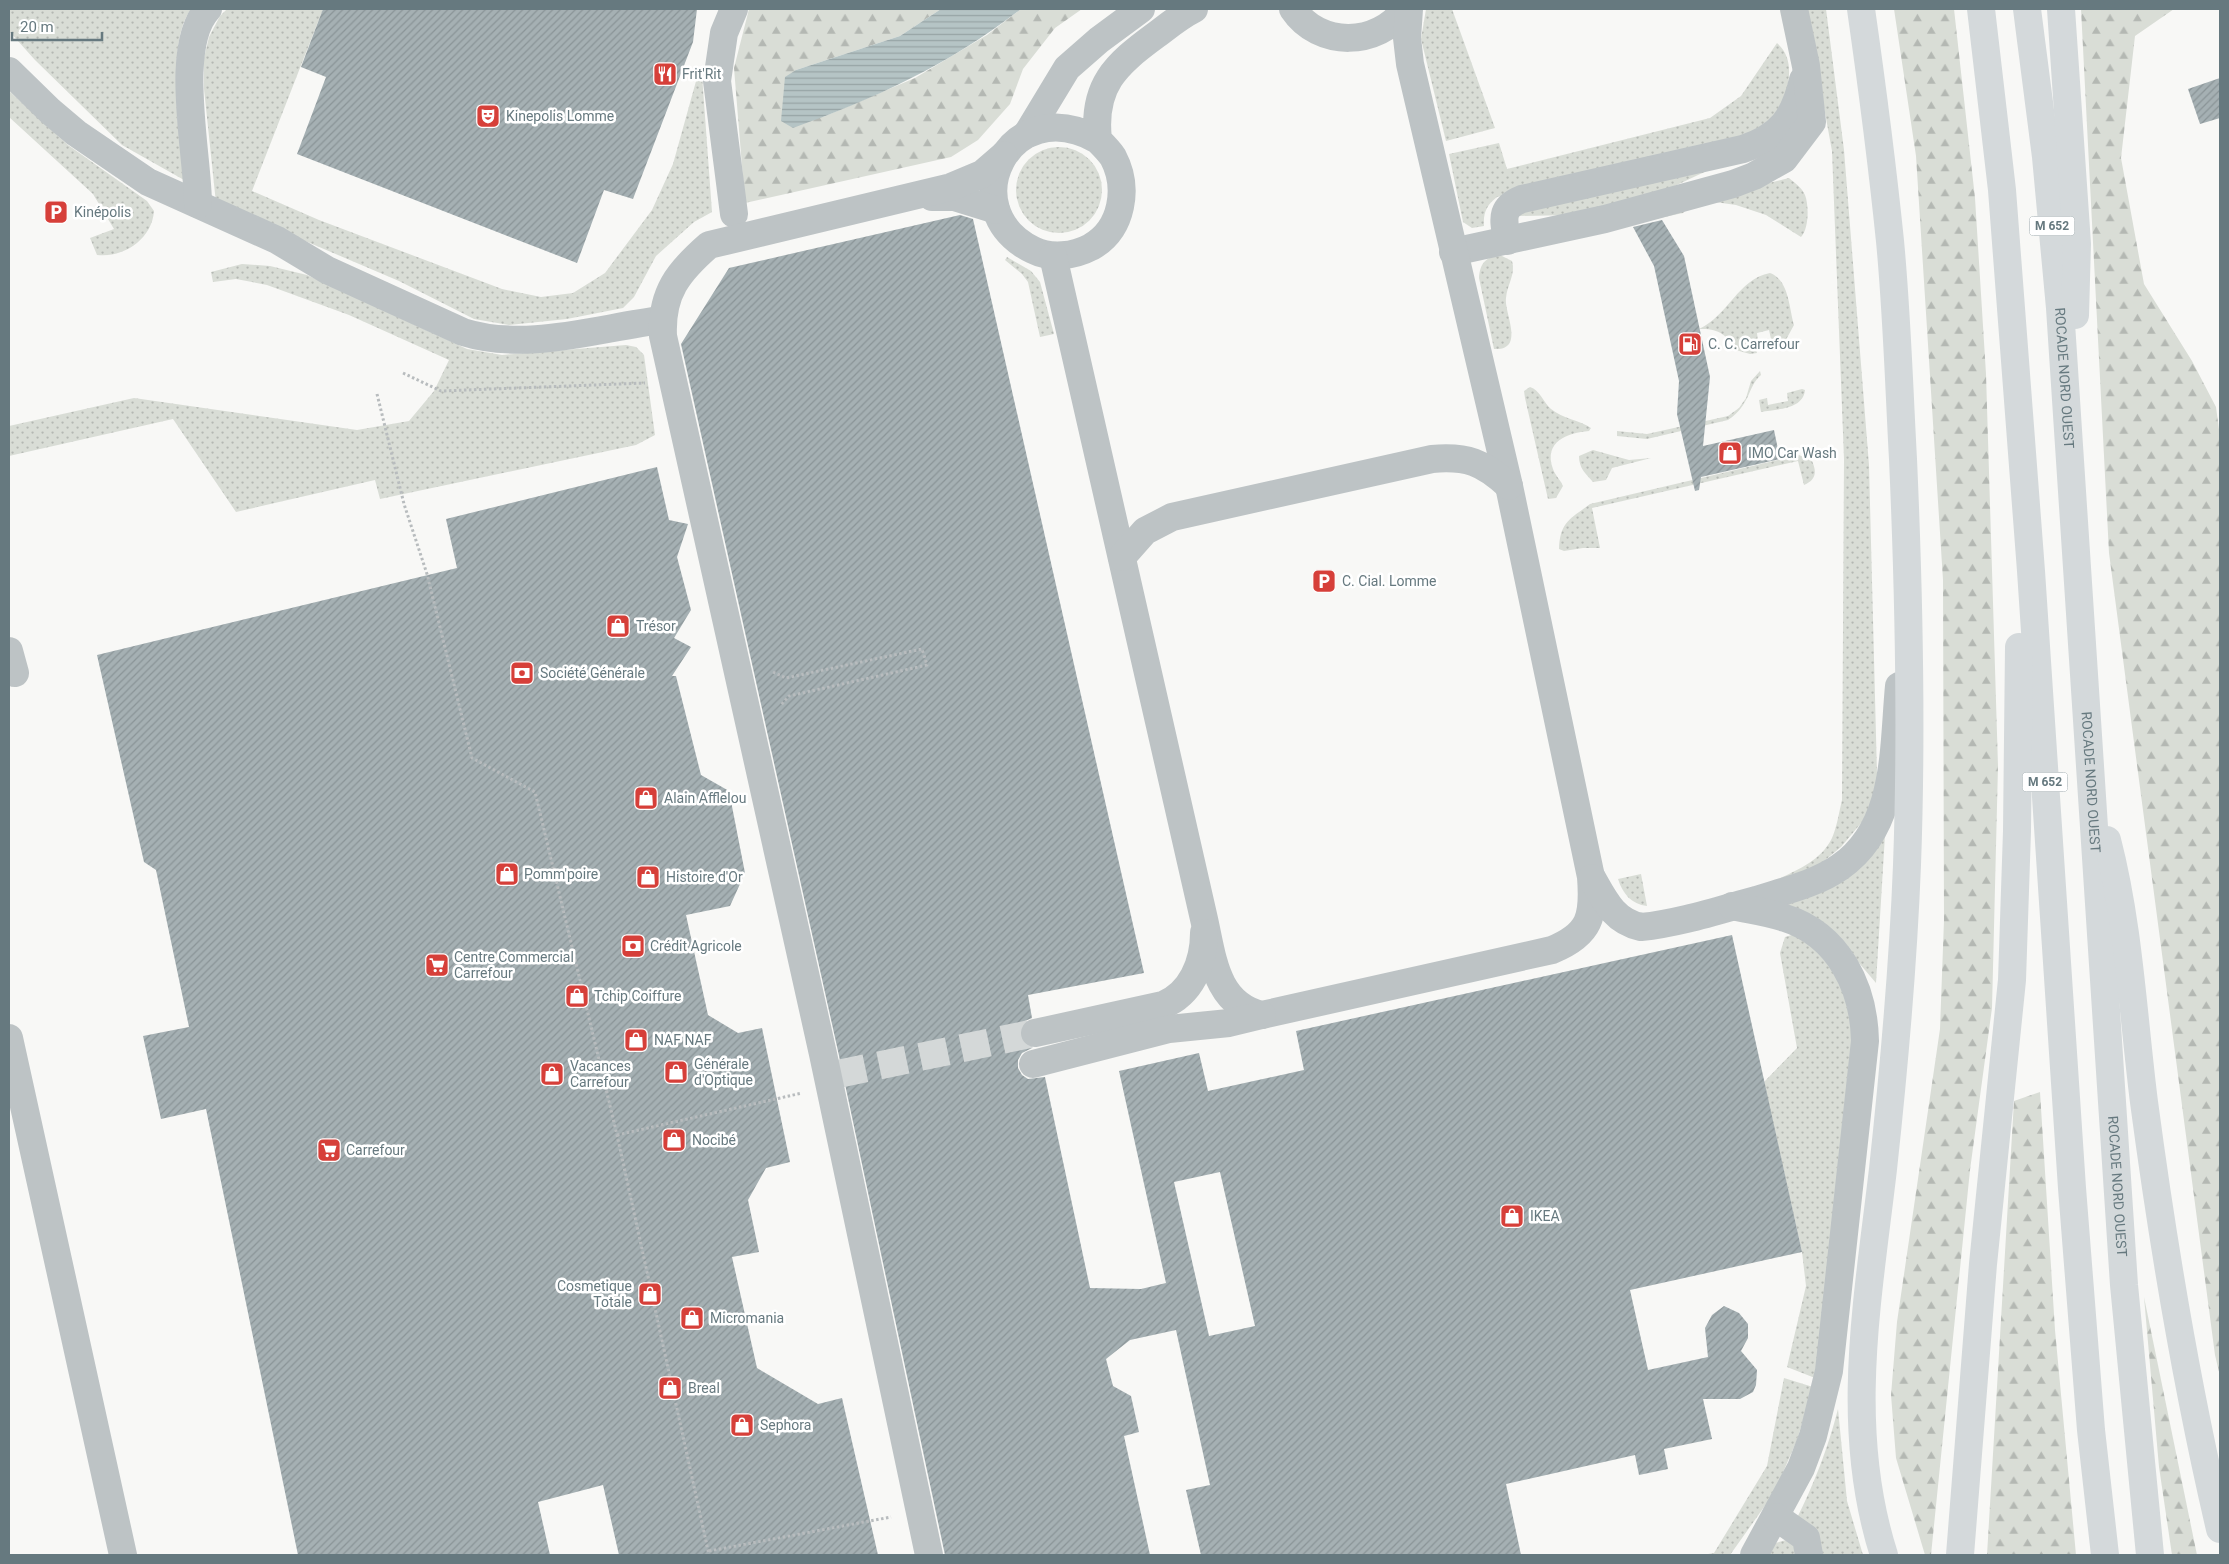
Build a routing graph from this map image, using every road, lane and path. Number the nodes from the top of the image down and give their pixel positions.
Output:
1 (208, 9) edge
2 (734, 9) edge
3 (1194, 9) edge
4 (1405, 9) edge
5 (1409, 9) edge
6 (1794, 9) edge
7 (1861, 9) edge
8 (1981, 9) edge
9 (2027, 9) edge
10 (2061, 9) edge
11 (1140, 10) edge
12 (1292, 11) edge
13 (1806, 66) junction
14 (9, 71) edge
15 (1027, 134) junction
16 (1098, 140) junction
17 (1004, 155) junction
18 (913, 198) junction
19 (198, 204) junction
20 (996, 210) junction
21 (734, 214) dead end
22 (1507, 240) junction
23 (1453, 252) junction
24 (1053, 256) junction
25 (2009, 278) junction
26 (662, 320) junction
27 (403, 373) dead end
28 (673, 382) junction
29 (377, 394) dead end
30 (2069, 444) junction
31 (1509, 486) junction
32 (1122, 557) junction
33 (1909, 593) junction
34 (748, 640) dead end
35 (773, 672) dead end
36 (781, 705) dead end
37 (771, 742) dead end
38 (2090, 779) junction
39 (1591, 877) junction
40 (1732, 906) junction
41 (1204, 919) junction
42 (1262, 1015) junction
43 (1035, 1033) tunnel mouth
44 (9, 1038) edge
45 (1033, 1064) tunnel mouth
46 (803, 1093) dead end
47 (617, 1135) junction
48 (896, 1516) dead end
49 (1776, 1517) junction
50 (2220, 1528) edge
51 (709, 1553) edge
52 (1961, 1553) edge
53 (122, 1555) edge
54 (929, 1555) edge
55 (1754, 1555) edge
56 (1809, 1555) edge
57 (1884, 1555) edge
58 (2105, 1555) edge
59 (2150, 1555) edge

1 - 19 street
2 - 21 street
3 - 16 street
4 - 12 street
5 - 23 street
6 - 13 street
7 - 33 highway
8 - 25 highway, M 652
9 - 30 highway, ROCADE NORD OUEST / M 652
10 - 30 highway
11 - 15 street
13 - 22 street
13 - 22 street
14 - 19 street
15 - 16 street
15 - 17 street
16 - 24 street
17 - 18 street
17 - 20 street
18 - 20 street
18 - 26 street
19 - 26 street
20 - 24 street
22 - 23 street
23 - 31 street
24 - 32 street
25 - 52 highway
25 - 58 highway, M 652
26 - 28 street
27 - 28 path
28 - 54 street
29 - 47 path
30 - 38 highway, ROCADE NORD OUEST / M 652
31 - 32 street
31 - 39 street
32 - 41 street
33 - 40 street
33 - 57 highway
34 - 37 street
35 - 36 path
38 - 50 highway
38 - 59 highway, ROCADE NORD OUEST / M 652
39 - 40 street
39 - 42 street
40 - 49 street
41 - 42 street
41 - 43 street
42 - 45 street
44 - 53 street
46 - 47 path
47 - 51 path
48 - 51 path
49 - 55 street
49 - 56 street

